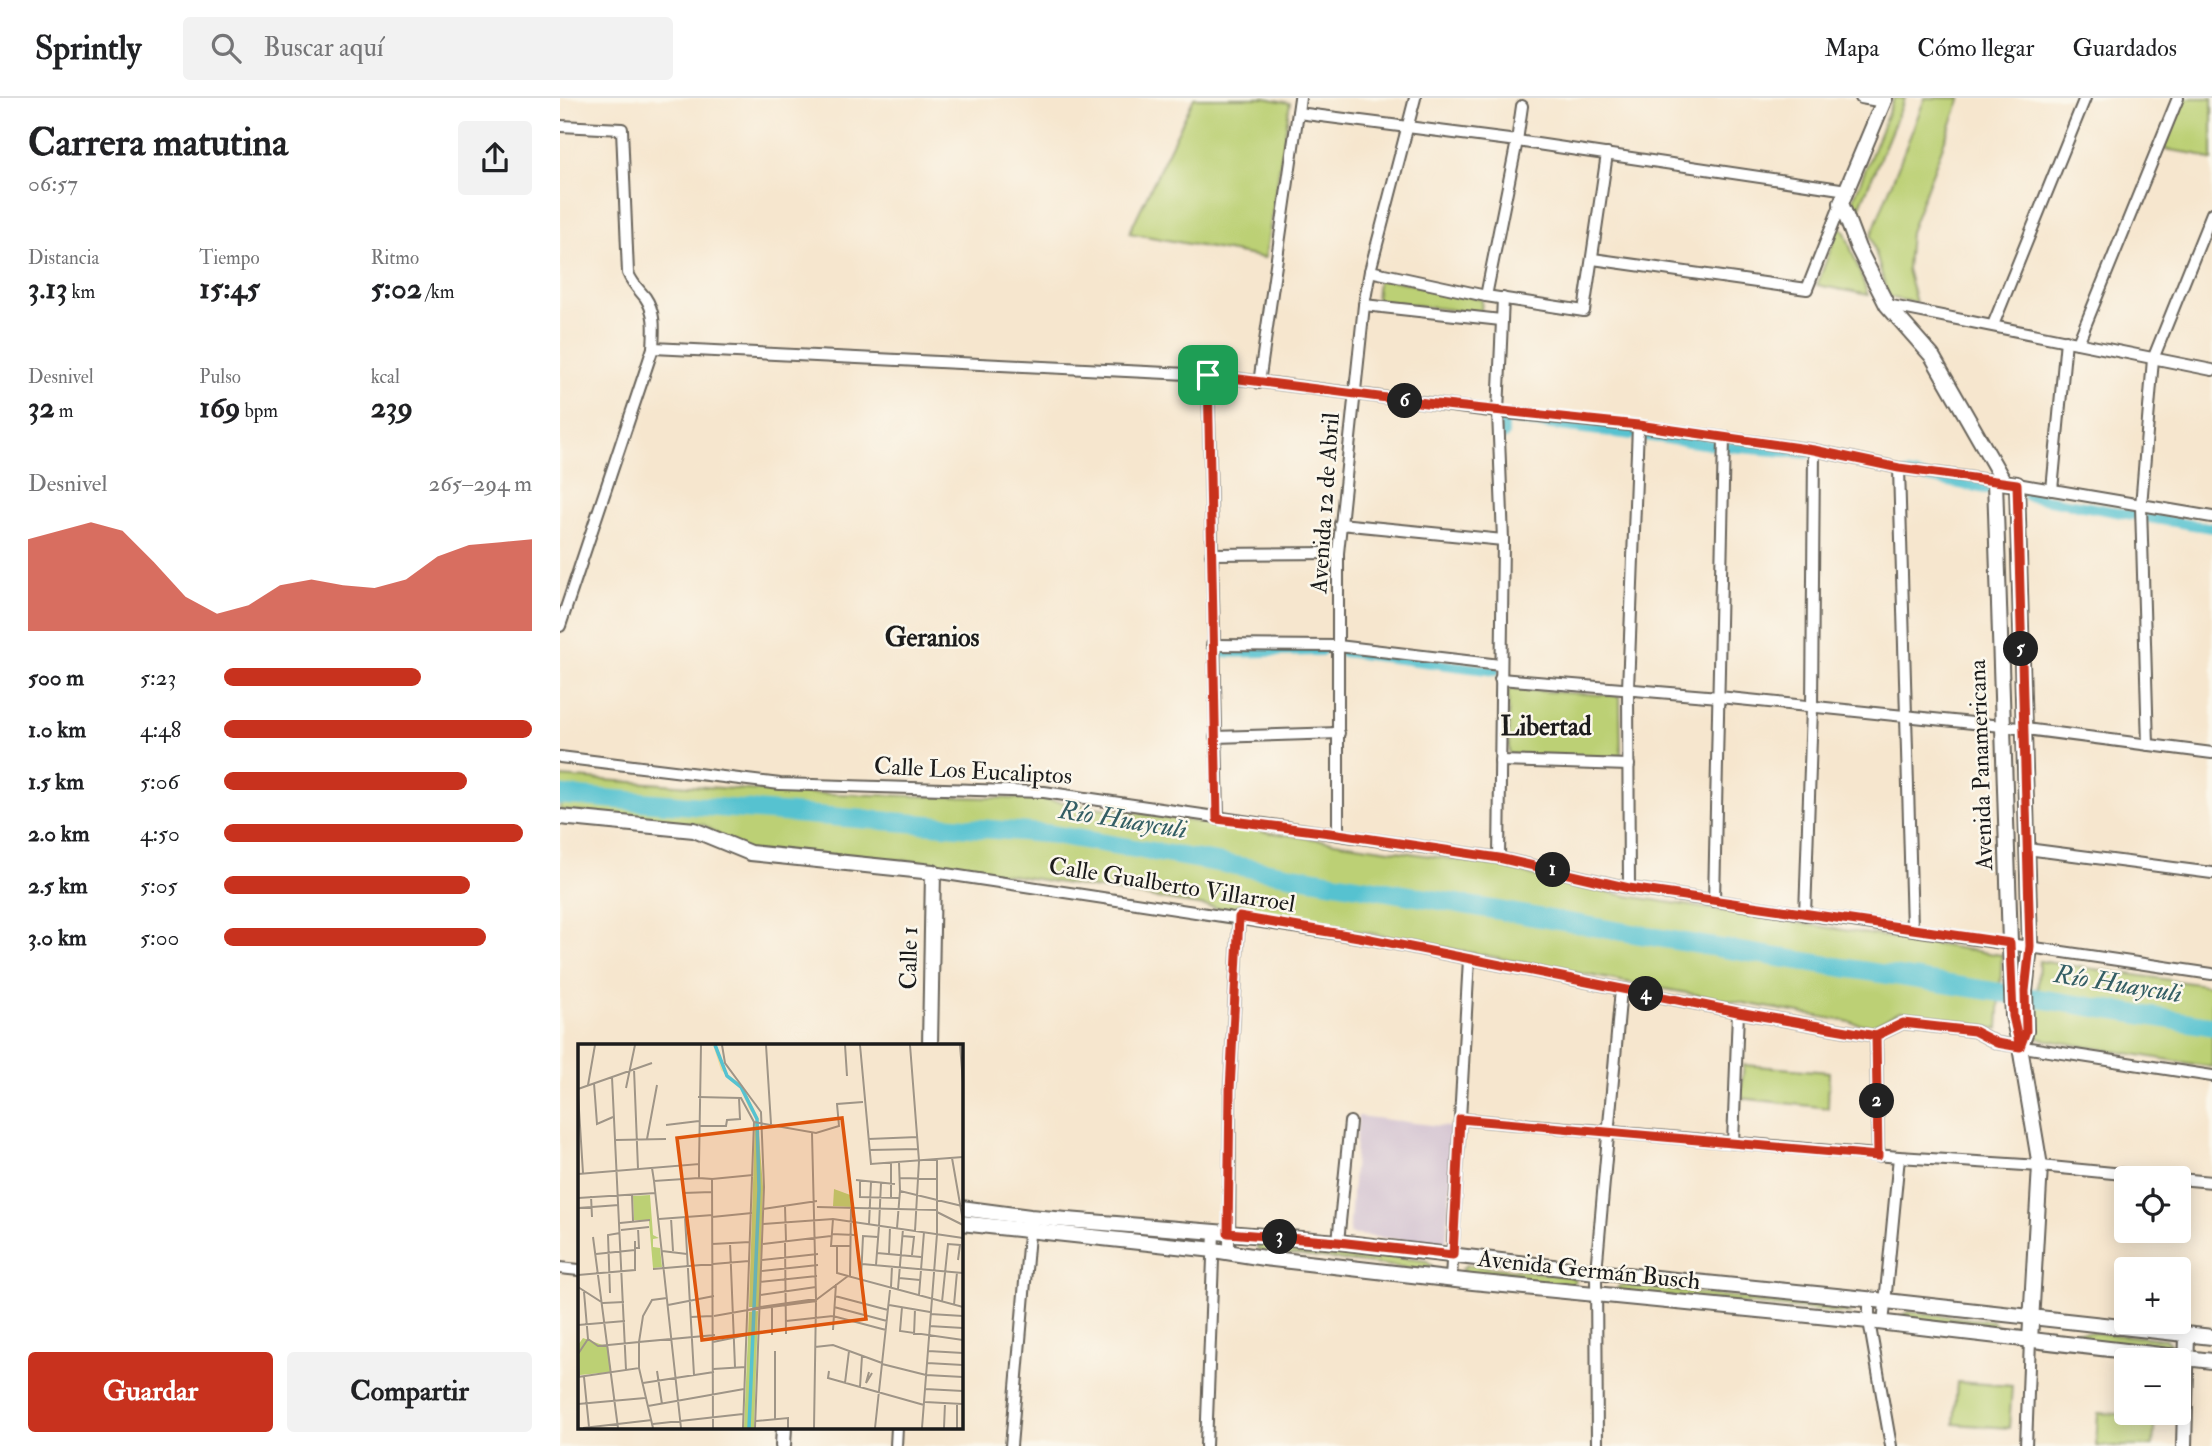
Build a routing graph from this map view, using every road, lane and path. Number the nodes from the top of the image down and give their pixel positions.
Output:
1 (1300, 98) edge
2 (1415, 98) edge
3 (1861, 98) edge
4 (2085, 98) edge
5 (2178, 98) edge
6 (1885, 100) edge
7 (1522, 106) dead end
8 (1298, 113) junction
9 (560, 127) edge
10 (1407, 128) junction
11 (1517, 141) junction
12 (1607, 154) junction
13 (1844, 196) junction
14 (2212, 214) edge
15 (1593, 259) junction
16 (1370, 271) junction
17 (1486, 296) junction
18 (1503, 298) junction
19 (1364, 305) junction
20 (1887, 305) junction
21 (1501, 320) junction
22 (1993, 325) junction
23 (2072, 342) junction
24 (653, 348) junction
25 (2153, 359) junction
26 (2212, 370) edge
27 (1208, 375) junction
28 (1259, 383) junction
29 (1354, 395) junction
30 (1498, 412) junction
31 (1638, 425) junction
32 (1724, 438) junction
33 (1814, 450) junction
34 (1899, 468) junction
35 (2005, 482) junction
36 (2052, 490) junction
37 (2140, 506) junction
38 (2212, 517) edge
39 (1340, 524) junction
40 (1503, 540) junction
41 (1338, 553) junction
42 (1211, 554) junction
43 (560, 626) edge
44 (1212, 645) junction
45 (1338, 646) junction
46 (1500, 665) junction
47 (1500, 679) junction
48 (1628, 689) junction
49 (1719, 697) junction
50 (1812, 708) junction
51 (1906, 717) junction
52 (2002, 726) junction
53 (2024, 729) junction
54 (1339, 733) junction
55 (1215, 737) junction
56 (2148, 746) junction
57 (2212, 753) edge
58 (560, 757) edge
59 (1500, 761) junction
60 (1629, 765) junction
61 (560, 817) edge
62 (1217, 819) junction
63 (1338, 834) junction
64 (2027, 849) junction
65 (1499, 858) junction
66 (933, 872) junction
67 (2212, 873) edge
68 (1629, 888) junction
69 (1714, 901) junction
70 (1805, 915) junction
71 (1239, 917) junction
72 (1912, 928) junction
73 (2010, 943) junction
74 (2030, 946) junction
75 (1469, 959) junction
76 (2212, 974) edge
77 (1620, 989) junction
78 (2019, 991) junction
79 (1738, 1012) junction
80 (1876, 1036) junction
81 (929, 1044) edge
82 (2020, 1047) junction
83 (2212, 1076) edge
84 (1460, 1119) junction
85 (1350, 1122) dead end
86 (1608, 1132) junction
87 (1733, 1143) junction
88 (1878, 1156) junction
89 (1899, 1157) junction
90 (2040, 1166) junction
91 (2114, 1173) edge
92 (2191, 1180) edge
93 (2212, 1182) edge
94 (962, 1208) edge
95 (962, 1223) edge
96 (1030, 1223) junction
97 (1221, 1233) junction
98 (1338, 1242) junction
99 (1221, 1251) junction
100 (1453, 1255) junction
101 (560, 1268) edge
102 (578, 1270) edge
103 (1596, 1272) junction
104 (1451, 1279) junction
105 (1595, 1294) junction
106 (1869, 1299) junction
107 (1886, 1301) junction
108 (2032, 1317) junction
109 (1876, 1323) junction
110 (2188, 1335) junction
111 (2212, 1337) edge
112 (2031, 1340) junction
113 (2187, 1348) edge
114 (2114, 1350) edge
115 (2191, 1359) edge
116 (2212, 1361) edge
117 (2184, 1425) edge
118 (784, 1428) edge
119 (897, 1428) edge
120 (783, 1446) edge
121 (895, 1446) edge
122 (1010, 1446) edge
123 (1206, 1446) edge
124 (1597, 1446) edge
125 (1891, 1446) edge
126 (2026, 1446) edge
127 (2184, 1446) edge

1 - 8 street
2 - 10 street, Avenida 12 de Abril
3 - 6 street
4 - 22 street
5 - 23 street
6 - 13 main road
7 - 11 street
8 - 10 street
8 - 28 street
9 - 24 street
10 - 11 street
10 - 16 street, Avenida 12 de Abril
11 - 12 street
11 - 17 street
12 - 13 street
12 - 15 street
13 - 15 street
13 - 20 main road, Avenida Panamericana
14 - 25 street
15 - 18 street
16 - 17 street
16 - 19 street, Avenida 12 de Abril
17 - 18 street
18 - 21 street
19 - 21 street
19 - 29 street, Avenida 12 de Abril
20 - 22 street
20 - 35 main road, Avenida Panamericana
21 - 30 street
22 - 23 street
23 - 25 street
23 - 36 street
24 - 27 street
24 - 43 street
25 - 26 street
25 - 37 street
27 - 28 street
27 - 42 street
28 - 29 street
29 - 30 street
29 - 39 street, Avenida 12 de Abril
30 - 31 street
30 - 40 street
31 - 32 street
31 - 48 street
32 - 33 street
32 - 49 street
33 - 34 street
33 - 50 street
34 - 35 street
34 - 51 street
35 - 36 street
35 - 52 main road, Avenida Panamericana
35 - 53 main road, Avenida Panamericana
36 - 37 street
37 - 38 street
37 - 56 street
39 - 40 street
39 - 41 street, Avenida 12 de Abril
40 - 46 street
41 - 42 street
41 - 45 street, Avenida 12 de Abril
42 - 44 street
44 - 45 street
44 - 55 street
45 - 46 street
45 - 54 street, Avenida 12 de Abril
46 - 47 street
47 - 48 street
47 - 59 street
48 - 49 street
48 - 60 street
49 - 50 street
49 - 69 street
50 - 51 street
50 - 70 street
51 - 52 street
51 - 72 street
52 - 53 street
52 - 73 main road, Avenida Panamericana
53 - 56 street
53 - 64 main road, Avenida Panamericana
54 - 55 street
54 - 63 street, Avenida 12 de Abril
55 - 62 street
56 - 57 street
58 - 62 street, Calle Los Eucaliptos
59 - 60 street
59 - 65 street
60 - 68 street
61 - 66 main road, Calle Gualberto Villarroel
62 - 63 street, Calle Los Eucaliptos
63 - 65 street, Calle Los Eucaliptos
64 - 67 street
64 - 74 main road, Avenida Panamericana
65 - 68 street, Calle Los Eucaliptos
66 - 71 street, Calle Gualberto Villarroel
66 - 81 main road, Calle 1
68 - 69 street, Calle Los Eucaliptos
69 - 70 street, Calle Los Eucaliptos
70 - 72 street, Calle Los Eucaliptos
71 - 75 street, Calle Gualberto Villarroel
71 - 97 street
72 - 73 street, Calle Los Eucaliptos
73 - 74 street, Calle Los Eucaliptos
73 - 78 main road, Avenida Panamericana
74 - 76 street, Calle Los Eucaliptos
74 - 78 main road, Avenida Panamericana
75 - 77 street, Calle Gualberto Villarroel
75 - 84 street
77 - 79 street, Calle Gualberto Villarroel
77 - 86 street
78 - 82 main road, Avenida Panamericana
79 - 80 street, Calle Gualberto Villarroel
79 - 87 street
80 - 82 street
80 - 88 street
82 - 83 street
82 - 90 main road, Avenida Panamericana
84 - 86 street
84 - 100 street
85 - 98 street
86 - 87 street
86 - 103 street
87 - 88 street
88 - 89 street
89 - 90 street
89 - 107 street
90 - 91 street
90 - 108 main road, Avenida Panamericana
92 - 93 street
94 - 96 main road, Avenida Germán Busch
95 - 96 main road, Avenida Germán Busch
96 - 97 main road, Avenida Germán Busch
96 - 99 main road, Avenida Germán Busch
96 - 122 street
97 - 98 main road, Avenida Germán Busch
97 - 99 street
98 - 100 main road, Avenida Germán Busch
99 - 104 main road, Avenida Germán Busch
99 - 123 street
100 - 103 main road, Avenida Germán Busch
100 - 104 street
101 - 102 street
103 - 105 street
103 - 106 main road, Avenida Germán Busch
104 - 105 main road, Avenida Germán Busch
105 - 109 main road, Avenida Germán Busch
105 - 124 street
106 - 107 main road, Avenida Germán Busch
106 - 109 street
107 - 108 main road, Avenida Germán Busch
107 - 109 street
108 - 110 main road, Avenida Germán Busch
108 - 112 main road, Avenida Panamericana
109 - 112 main road, Avenida Germán Busch
109 - 125 street
110 - 111 main road, Avenida Germán Busch
110 - 113 main road
112 - 114 main road, Avenida Germán Busch
112 - 126 street, Avenida Panamericana
115 - 116 main road, Avenida Germán Busch
117 - 127 main road
118 - 120 main road
119 - 121 street

